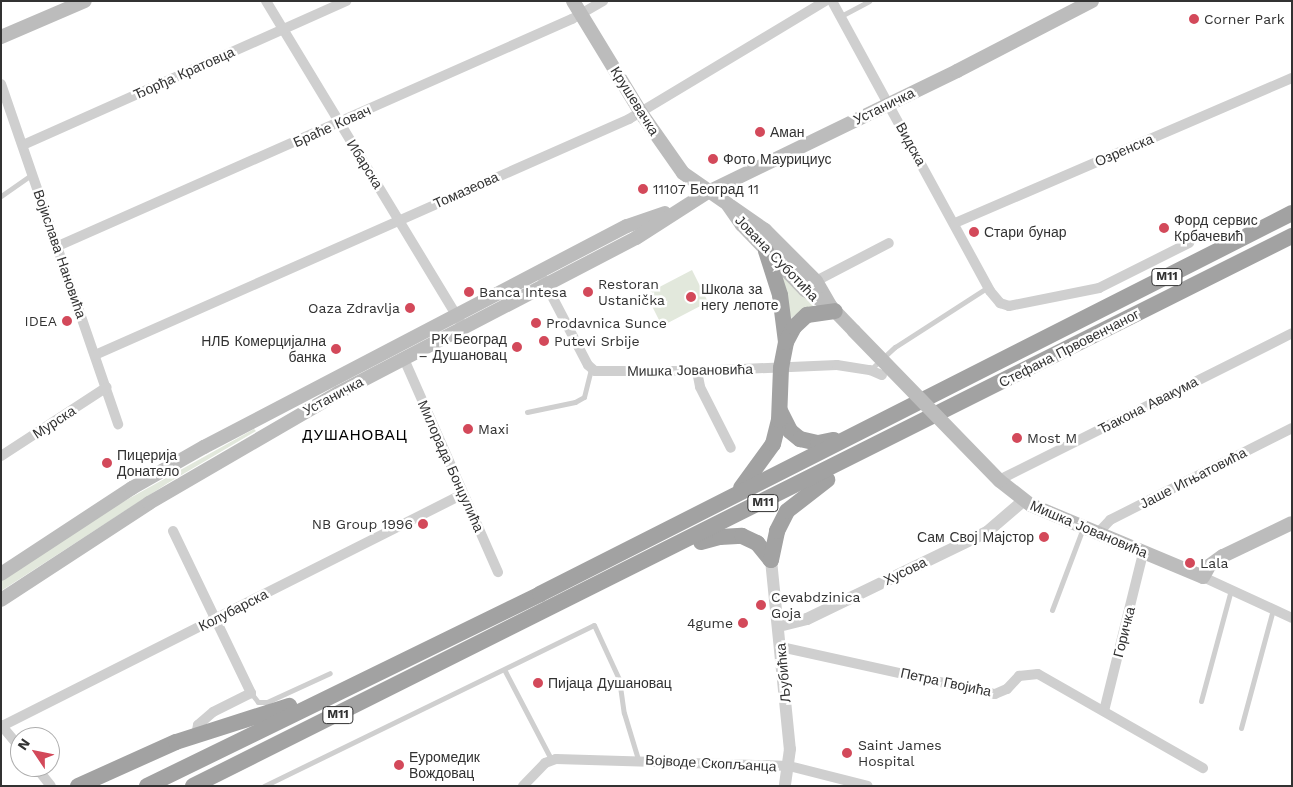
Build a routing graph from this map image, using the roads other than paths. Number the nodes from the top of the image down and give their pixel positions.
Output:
1 (84, 1) edge
2 (266, 1) edge
3 (346, 1) edge
4 (573, 1) edge
5 (603, 1) edge
6 (825, 1) edge
7 (832, 1) edge
8 (869, 1) edge
9 (1092, 1) edge
10 (582, 14) junction
11 (840, 16) junction
12 (283, 29) junction
13 (1, 37) edge
14 (1292, 78) edge
15 (1, 84) edge
16 (888, 104) junction
17 (641, 112) junction
18 (339, 123) junction
19 (23, 145) junction
20 (32, 174) junction
21 (708, 192) junction
22 (1, 196) edge
23 (728, 204) junction
24 (1292, 212) edge
25 (399, 220) junction
26 (955, 223) junction
27 (1292, 236) edge
28 (890, 243) dead end
29 (1189, 243) dead end
30 (58, 246) junction
31 (766, 251) junction
32 (544, 279) junction
33 (816, 282) junction
34 (988, 287) junction
35 (833, 309) junction
36 (460, 322) junction
37 (1292, 333) edge
38 (786, 342) junction
39 (95, 355) junction
40 (404, 359) junction
41 (782, 368) junction
42 (591, 369) junction
43 (870, 370) junction
44 (697, 371) junction
45 (882, 375) dead end
46 (107, 387) junction
47 (780, 410) junction
48 (527, 412) dead end
49 (118, 424) dead end
50 (870, 428) junction
51 (1292, 428) edge
52 (731, 448) dead end
53 (1, 456) edge
54 (847, 461) junction
55 (1002, 479) junction
56 (463, 494) junction
57 (735, 495) junction
58 (1023, 501) junction
59 (1292, 523) edge
60 (1083, 528) junction
61 (173, 531) dead end
62 (1098, 533) junction
63 (679, 545) junction
64 (1143, 553) junction
65 (772, 560) junction
66 (498, 572) dead end
67 (1, 574) edge
68 (1203, 578) junction
69 (1231, 590) junction
70 (1, 600) edge
71 (1052, 610) dead end
72 (1273, 610) junction
73 (1292, 618) edge
74 (214, 619) junction
75 (779, 626) junction
76 (781, 647) junction
77 (505, 671) junction
78 (330, 673) dead end
79 (353, 684) junction
80 (251, 693) junction
81 (1201, 701) dead end
82 (1104, 711) junction
83 (2, 726) edge
84 (1241, 728) dead end
85 (196, 735) junction
86 (10, 736) edge
87 (551, 759) junction
88 (638, 759) junction
89 (789, 766) junction
90 (1203, 768) dead end
91 (78, 786) edge
92 (147, 786) edge
93 (193, 786) edge
94 (264, 786) edge
95 (523, 786) edge
96 (785, 786) edge
97 (868, 786) edge

1 - 13 main road
2 - 12 street, Ибарска
3 - 12 street, Ђорђа Кратовца
4 - 10 main road, Крушевачка
5 - 10 street, Браће Ковач
6 - 17 street, Томазеова
7 - 11 street, Видска
8 - 11 lane
9 - 16 main road, Устаничка
10 - 17 main road, Крушевачка
10 - 18 street, Браће Ковач
11 - 16 street, Видска
12 - 18 street, Ибарска
12 - 19 street, Ђорђа Кратовца
14 - 26 street, Озренска
15 - 19 street, Војислава Нановића
16 - 21 main road, Устаничка
16 - 26 street, Видска
17 - 21 main road, Крушевачка
17 - 25 street, Томазеова
18 - 25 street, Ибарска
18 - 30 street, Браће Ковач
19 - 20 street, Војислава Нановића
20 - 22 lane
20 - 30 street, Војислава Нановића
21 - 23 main road, Јована Суботића
21 - 32 main road, Устаничка
23 - 31 main road, Јована Суботића
23 - 33 main road, Јована Суботића
24 - 50 highway, Стефана Првовенчаног / M11
25 - 36 street, Ибарска
25 - 39 street, Томазеова
26 - 34 street, Видска
27 - 54 highway, Стефана Првовенчаног / M11
28 - 33 street
29 - 34 street, Видска
30 - 39 street, Војислава Нановића
31 - 35 main road, Јована Суботића
31 - 38 highway
32 - 36 main road, Устаничка
32 - 42 street
33 - 35 main road, Јована Суботића
34 - 43 lane
35 - 38 highway
35 - 55 main road, Мишка Јовановића, bridge
36 - 40 main road, Устаничка
36 - 67 main road, Устаничка
37 - 55 street, Ђакона Авакума
38 - 41 highway
39 - 46 street, Војислава Нановића
40 - 56 street, Милорада Бонџулића
40 - 70 main road, Устаничка
41 - 43 street, Мишка Јовановића
41 - 44 street, Мишка Јовановића
41 - 47 highway
42 - 44 street, Мишка Јовановића
42 - 48 lane
43 - 45 street, Мишка Јовановића
44 - 52 street
46 - 49 street, Војислава Нановића
46 - 53 street, Мурска
47 - 50 highway
47 - 57 highway
50 - 57 highway, M11
51 - 62 street, Јаше Игњатовића
54 - 63 highway, M11
54 - 65 highway
55 - 58 main road, Мишка Јовановића
56 - 66 street, Милорада Бонџулића
56 - 74 street, Колубарска
57 - 79 highway, M11
58 - 60 main road, Мишка Јовановића
58 - 75 street, Хусова
59 - 68 main road
60 - 62 main road, Мишка Јовановића
60 - 71 lane
61 - 74 street
62 - 64 main road, Мишка Јовановића
63 - 65 highway
63 - 93 highway, M11
64 - 68 main road, Мишка Јовановића
64 - 82 street, Горичка
65 - 75 street, Љубићка
68 - 69 street, Мишка Јовановића
69 - 72 street, Мишка Јовановића
69 - 81 lane
72 - 73 street, Мишка Јовановића
72 - 84 lane
74 - 80 street
74 - 83 street, Колубарска
75 - 76 street, Љубићка
76 - 82 street, Петра Гвојића
76 - 89 street, Љубићка
77 - 87 lane
77 - 88 lane
77 - 94 lane
78 - 80 lane
79 - 85 highway
79 - 92 highway, M11
80 - 85 street
82 - 90 street, Петра Гвојића
83 - 86 street
85 - 91 highway
87 - 88 street, Војводе Скопљанца
87 - 95 street
88 - 89 street, Војводе Скопљанца
89 - 96 street, Љубићка
89 - 97 street, Војводе Скопљанца

